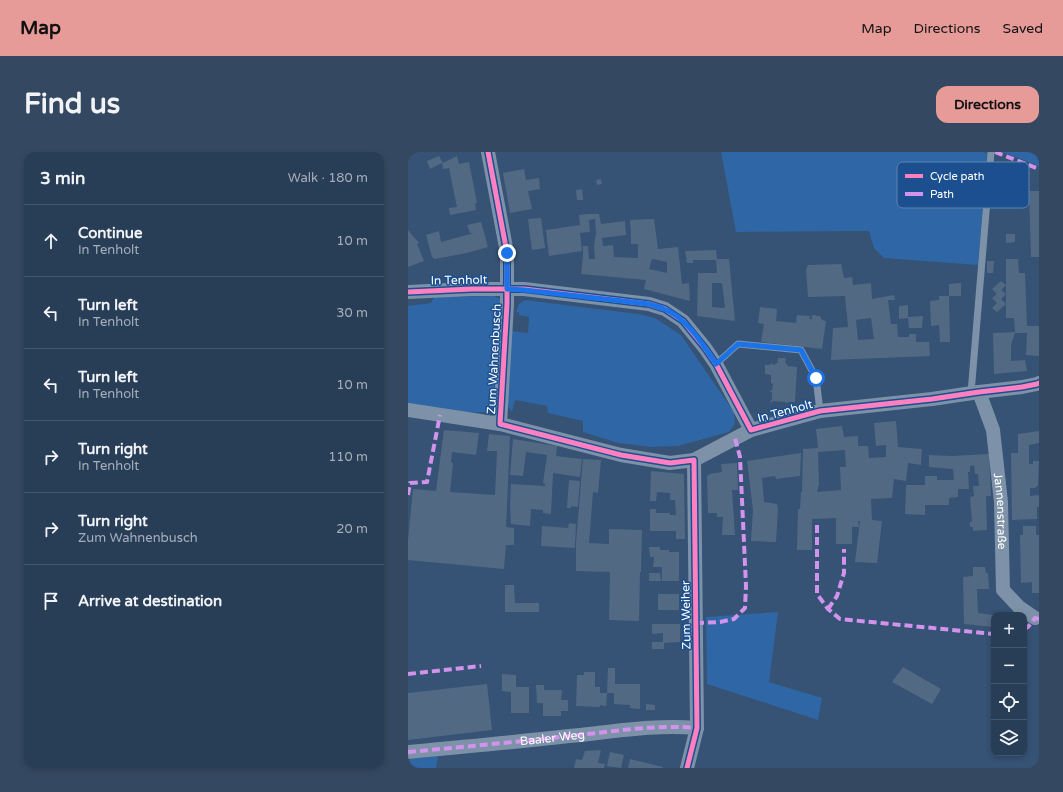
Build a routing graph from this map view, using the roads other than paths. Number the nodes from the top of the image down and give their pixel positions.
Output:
1 (488, 152) edge
2 (991, 152) edge
3 (990, 162) edge
4 (987, 208) edge
5 (507, 289) junction
6 (408, 292) edge
7 (716, 364) junction
8 (1039, 383) edge
9 (975, 392) junction
10 (408, 410) edge
11 (820, 411) junction
12 (500, 424) junction
13 (752, 430) junction
14 (694, 460) junction
15 (1035, 618) dead end
16 (697, 728) junction
17 (408, 752) edge
18 (687, 768) edge

1 - 5 street, Zum Wahnenbusch
2 - 3 lane
4 - 9 lane
5 - 6 street, In Tenholt
5 - 7 street, In Tenholt
5 - 12 street, Zum Wahnenbusch
7 - 11 lane, In Tenholt
7 - 13 street, In Tenholt
8 - 9 street, In Tenholt
9 - 11 street, In Tenholt
9 - 15 street, Jannenstraße
10 - 12 street, In Tenholt
11 - 13 street, In Tenholt
12 - 14 street, In Tenholt
13 - 14 street, In Tenholt
14 - 16 street, Zum Weiher
16 - 17 street, Baaler Weg
16 - 18 street, Zum Weiher

